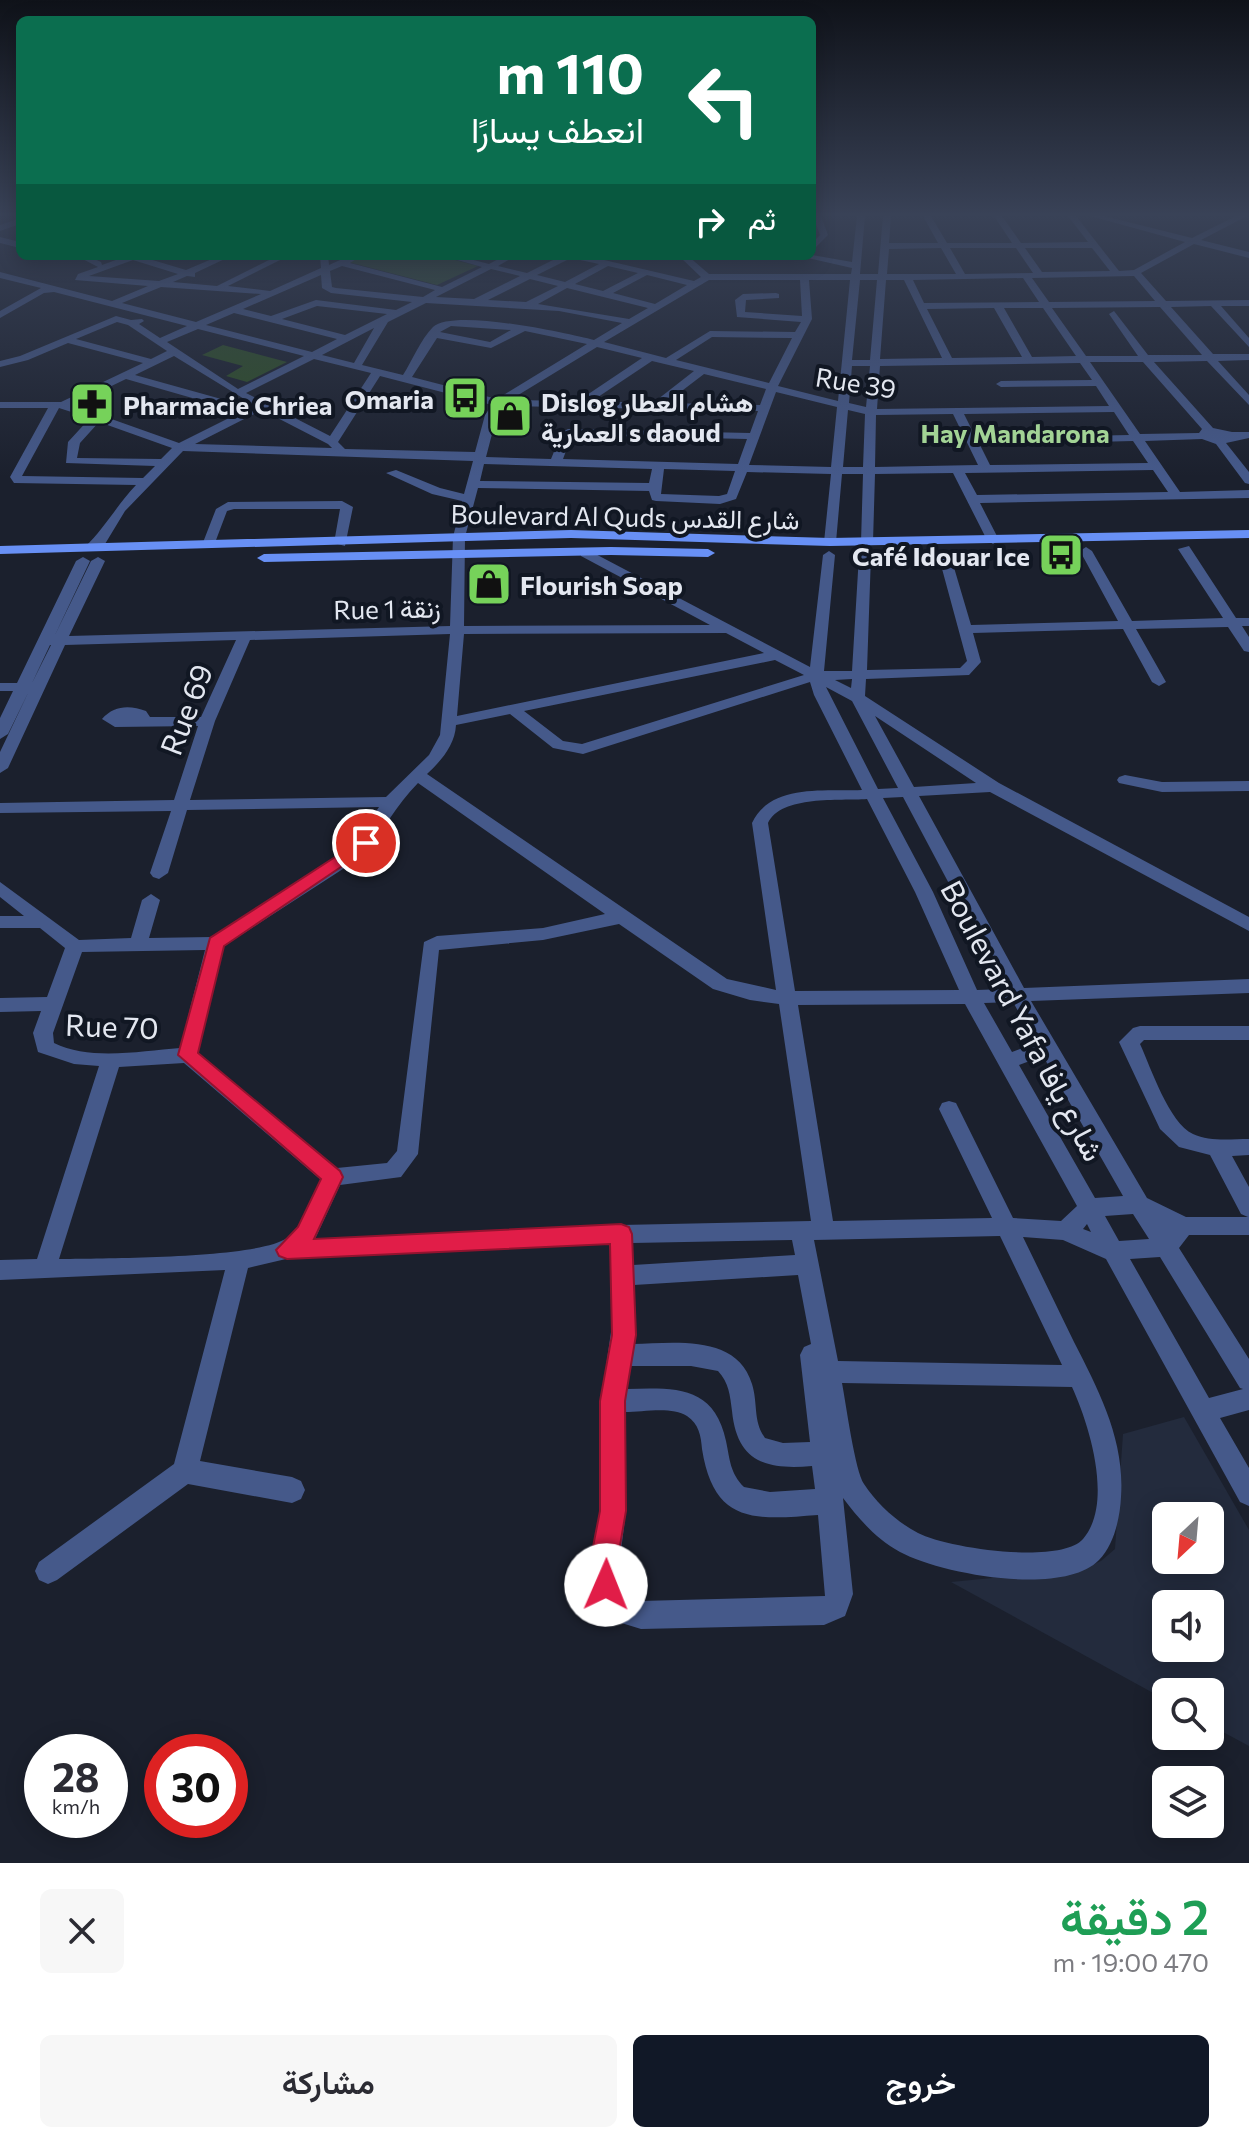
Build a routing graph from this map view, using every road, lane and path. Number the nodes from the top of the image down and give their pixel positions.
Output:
1 (21, 303) edge
2 (108, 303) edge
3 (244, 303) edge
4 (418, 303) edge
5 (454, 303) edge
6 (532, 303) edge
7 (641, 303) edge
8 (664, 303) edge
9 (740, 303) edge
10 (777, 303) edge
11 (806, 303) edge
12 (854, 303) edge
13 (881, 303) edge
14 (920, 303) edge
15 (1044, 303) edge
16 (1213, 303) junction
17 (1249, 303) edge
18 (113, 304) joint
19 (472, 304) joint
20 (1165, 304) junction
21 (997, 305) junction
22 (921, 306) junction
23 (524, 307) junction
24 (657, 307) junction
25 (231, 309) junction
26 (1049, 310) junction
27 (399, 313) junction
28 (1114, 314) junction
29 (1173, 314) junction
30 (0, 315) edge
31 (153, 315) junction
32 (780, 318) junction
33 (273, 319) junction
34 (807, 319) junction
35 (384, 321) junction
36 (131, 323) junction
37 (632, 323) junction
38 (195, 325) junction
39 (523, 328) junction
40 (1244, 333) edge
41 (434, 334) junction
42 (801, 335) junction
43 (348, 339) junction
44 (67, 340) junction
45 (159, 342) junction
46 (595, 344) junction
47 (1249, 344) edge
48 (174, 352) junction
49 (312, 357) junction
50 (1211, 357) junction
51 (1249, 357) edge
52 (649, 358) junction
53 (1145, 358) junction
54 (1029, 360) junction
55 (1083, 360) junction
56 (948, 361) junction
57 (988, 361) junction
58 (151, 362) junction
59 (666, 362) junction
60 (847, 363) junction
61 (874, 363) junction
62 (0, 364) edge
63 (356, 367) junction
64 (701, 371) junction
65 (376, 373) junction
66 (125, 375) junction
67 (405, 380) junction
68 (1249, 381) edge
69 (1231, 382) junction
70 (1099, 383) junction
71 (1001, 384) junction
72 (772, 388) junction
73 (238, 393) junction
74 (1249, 402) edge
75 (499, 403) junction
76 (581, 404) junction
77 (5, 405) edge
78 (59, 405) junction
79 (263, 405) junction
80 (842, 405) junction
81 (655, 406) junction
82 (763, 408) junction
83 (1117, 409) junction
84 (250, 411) junction
85 (1016, 411) junction
86 (871, 412) junction
87 (957, 412) junction
88 (97, 417) junction
89 (0, 420) edge
90 (1207, 433) junction
91 (1249, 435) edge
92 (753, 436) junction
93 (1137, 437) junction
94 (1224, 439) junction
95 (332, 442) junction
96 (973, 442) junction
97 (180, 447) junction
98 (342, 452) junction
99 (478, 458) junction
100 (556, 462) junction
101 (165, 463) junction
102 (659, 465) junction
103 (1157, 466) junction
104 (745, 468) junction
105 (986, 469) junction
106 (958, 470) junction
107 (837, 471) junction
108 (868, 471) junction
109 (392, 473) dead end
110 (1249, 480) edge
111 (146, 482) junction
112 (472, 484) junction
113 (654, 487) junction
114 (1249, 494) edge
115 (1176, 495) junction
116 (468, 499) junction
117 (973, 499) junction
118 (1249, 534) edge
119 (459, 537) junction
120 (993, 540) junction
121 (340, 543) junction
122 (208, 545) junction
123 (866, 548) junction
124 (1249, 548) edge
125 (829, 549) junction
126 (1184, 549) junction
127 (0, 550) edge
128 (1086, 551) junction
129 (95, 552) junction
130 (586, 553) junction
131 (944, 554) junction
132 (459, 556) junction
133 (0, 562) edge
134 (1249, 622) edge
135 (1232, 623) junction
136 (1126, 626) junction
137 (729, 629) junction
138 (966, 629) junction
139 (457, 630) junction
140 (245, 636) junction
141 (53, 640) junction
142 (1249, 648) edge
143 (772, 652) junction
144 (816, 676) junction
145 (858, 677) junction
146 (1159, 682) dead end
147 (0, 687) edge
148 (31, 687) junction
149 (858, 698) junction
150 (512, 709) junction
151 (452, 719) junction
152 (207, 721) junction
153 (145, 722) dead end
154 (0, 734) edge
155 (0, 768) edge
156 (416, 774) junction
157 (1125, 780) dead end
158 (1249, 786) edge
159 (993, 787) junction
160 (909, 793) junction
161 (872, 795) junction
162 (390, 802) junction
163 (181, 804) junction
164 (0, 808) edge
165 (159, 873) dead end
166 (960, 885) junction
167 (0, 888) edge
168 (924, 892) junction
169 (151, 900) dead end
170 (621, 917) junction
171 (0, 922) edge
172 (44, 922) junction
173 (1249, 925) edge
174 (216, 943) junction
175 (138, 945) junction
176 (75, 946) junction
177 (1249, 986) edge
178 (1017, 993) junction
179 (971, 997) junction
180 (788, 998) junction
181 (54, 1004) junction
182 (3, 1009) edge
183 (1249, 1033) edge
184 (1050, 1046) junction
185 (188, 1055) junction
186 (111, 1059) junction
187 (1008, 1061) junction
188 (949, 1109) dead end
189 (1249, 1147) edge
190 (1217, 1148) junction
191 (333, 1177) junction
192 (1139, 1204) junction
193 (1090, 1208) junction
194 (1249, 1208) edge
195 (1184, 1226) junction
196 (1249, 1226) edge
197 (1008, 1227) junction
198 (806, 1229) junction
199 (1065, 1231) junction
200 (621, 1234) junction
201 (1166, 1247) junction
202 (287, 1250) junction
203 (1111, 1251) junction
204 (239, 1259) junction
205 (799, 1265) junction
206 (45, 1269) junction
207 (0, 1270) edge
208 (623, 1276) junction
209 (621, 1355) junction
210 (1247, 1371) edge
211 (827, 1372) junction
212 (1079, 1376) junction
213 (1249, 1399) edge
214 (613, 1401) junction
215 (1202, 1411) junction
216 (825, 1453) junction
217 (185, 1471) junction
218 (292, 1490) dead end
219 (1249, 1493) edge
220 (831, 1501) junction
221 (48, 1571) dead end

1 - 30 street
2 - 18 street
3 - 25 street
4 - 27 street
5 - 19 street
6 - 23 street
7 - 24 street
8 - 24 street
9 - 32 street
10 - 32 street
11 - 34 street
12 - 60 street, Boulevard Yafa شارع يافا
13 - 61 street, Boulevard Yafa شارع يافا
14 - 22 street
15 - 26 street
16 - 17 street
16 - 20 street
16 - 40 street
18 - 31 street
19 - 23 street
20 - 26 street
20 - 29 street
21 - 22 street
21 - 26 street
21 - 54 street
22 - 56 street
23 - 37 street
24 - 37 street
25 - 33 street
25 - 38 street
26 - 28 street
26 - 55 street
27 - 33 street
27 - 35 street
28 - 29 street
28 - 53 street
29 - 50 street
31 - 36 street
31 - 38 street
32 - 34 street
33 - 43 street
34 - 42 street
35 - 43 street
35 - 63 street
36 - 44 street
36 - 45 street
37 - 46 street
38 - 45 street
38 - 49 street
39 - 41 street, Rue 39
39 - 41 street
39 - 46 street, Rue 39
40 - 47 street
41 - 67 street
42 - 59 street
42 - 72 street
43 - 49 street
44 - 58 street
44 - 62 street
45 - 48 street
46 - 52 street, Rue 39
46 - 75 street
48 - 58 street
48 - 73 street
49 - 63 street
49 - 73 street
50 - 51 street
50 - 53 street
50 - 69 street
52 - 59 street, Rue 39
52 - 76 street
53 - 55 street
53 - 90 street
54 - 55 street
54 - 57 street
55 - 70 street
56 - 57 street
56 - 61 street
57 - 71 street
58 - 66 street
59 - 64 street, Rue 39
60 - 61 street
60 - 80 street, Boulevard Yafa شارع يافا
61 - 86 street, Boulevard Yafa شارع يافا
63 - 65 street
64 - 72 street, Rue 39
64 - 81 street
65 - 67 street
65 - 95 street
66 - 78 street
66 - 84 street
67 - 75 street
68 - 69 street
69 - 74 street
70 - 71 street
70 - 83 street
71 - 85 street
72 - 80 street, Rue 39
72 - 82 street
73 - 79 street
75 - 76 street
75 - 99 street
76 - 81 street
77 - 78 street
77 - 89 street
78 - 88 street
78 - 111 street
79 - 84 street
79 - 95 street
80 - 86 street, Rue 39
80 - 107 street, Boulevard Yafa شارع يافا
81 - 82 street
82 - 92 street
83 - 85 street, Rue 39
83 - 93 street
84 - 97 street
85 - 87 street, Rue 39
86 - 87 street, Rue 39
86 - 108 street, Boulevard Yafa شارع يافا
87 - 96 street
88 - 97 street
88 - 101 street
90 - 93 street
90 - 94 street
91 - 94 street
92 - 100 street
92 - 104 street
93 - 96 street
93 - 103 street
94 - 110 street
95 - 98 street
96 - 105 street
97 - 98 street
97 - 101 street
98 - 99 street
99 - 100 street
99 - 112 street
100 - 102 street
101 - 111 street
102 - 104 street
102 - 113 street
103 - 105 street
103 - 115 street
104 - 107 street
104 - 113 street
105 - 106 street
106 - 108 street
106 - 117 street
107 - 108 street
107 - 125 street, Boulevard Yafa شارع يافا
108 - 123 street, Boulevard Yafa شارع يافا
109 - 116 street
111 - 129 street
112 - 113 street
112 - 116 street
114 - 115 street
115 - 117 street
116 - 119 street
117 - 120 street
118 - 120 main road, Boulevard Al Quds شارع القدس
119 - 121 main road, Boulevard Al Quds شارع القدس
119 - 125 main road, Boulevard Al Quds شارع القدس
119 - 132 street
120 - 123 main road, Boulevard Al Quds شارع القدس
121 - 122 main road, Boulevard Al Quds شارع القدس
121 - 122 street
122 - 129 main road, Boulevard Al Quds شارع القدس
123 - 125 main road, Boulevard Al Quds شارع القدس
123 - 131 main road, Boulevard Al Quds شارع القدس
123 - 145 street, Boulevard Yafa شارع يافا
124 - 126 main road, Boulevard Al Quds شارع القدس
125 - 130 main road, Boulevard Al Quds شارع القدس
125 - 144 street, Boulevard Yafa شارع يافا
126 - 128 main road, Boulevard Al Quds شارع القدس
126 - 135 street
127 - 129 main road, Boulevard Al Quds شارع القدس
128 - 131 main road, Boulevard Al Quds شارع القدس
128 - 136 street
129 - 132 main road, Boulevard Al Quds شارع القدس
129 - 133 main road, Boulevard Al Quds شارع القدس
129 - 141 street
130 - 132 main road, Boulevard Al Quds شارع القدس
130 - 137 street
131 - 138 street
132 - 139 street
134 - 135 street
135 - 136 street
135 - 142 street
136 - 138 street
136 - 146 street
137 - 139 street, Rue 1 زنقة
137 - 143 street
138 - 145 street
139 - 140 street, Rue 1 زنقة
139 - 151 street
140 - 141 street, Rue 1 زنقة
140 - 152 street, Rue 69
141 - 148 street
143 - 144 street
143 - 150 street
143 - 151 street
144 - 145 street
144 - 149 street
144 - 150 street
144 - 161 street, Boulevard Yafa شارع يافا
145 - 149 street, Boulevard Yafa شارع يافا
147 - 148 street
148 - 154 street
148 - 155 street
149 - 159 street
149 - 160 street, Boulevard Yafa شارع يافا
150 - 151 street
151 - 156 street
152 - 153 street
152 - 163 street, Rue 69
156 - 162 street
156 - 170 street
157 - 158 street
159 - 160 street
159 - 173 street
160 - 161 street
160 - 166 street, Boulevard Yafa شارع يافا
161 - 168 street, Boulevard Yafa شارع يافا
161 - 180 street
162 - 163 street
162 - 174 street
163 - 164 street
163 - 165 street, Rue 69
166 - 168 street
166 - 178 street, Boulevard Yafa شارع يافا
167 - 172 street
168 - 179 street, Boulevard Yafa شارع يافا
169 - 175 street
170 - 180 street
170 - 191 street
171 - 172 street
172 - 176 street
174 - 175 street
174 - 185 street
175 - 176 street
176 - 181 street, Rue 70
177 - 178 street
178 - 179 street
178 - 184 street, Boulevard Yafa شارع يافا
179 - 180 street
179 - 187 street, Boulevard Yafa شارع يافا
180 - 198 street
181 - 182 street
181 - 186 street, Rue 70
183 - 190 street
184 - 187 street
184 - 192 street, Boulevard Yafa شارع يافا
185 - 186 street, Rue 70
185 - 191 street
186 - 206 street
187 - 193 street, Boulevard Yafa شارع يافا
188 - 197 street
189 - 190 street
190 - 194 street
191 - 202 street
192 - 193 street
192 - 195 street
192 - 201 street, Boulevard Yafa شارع يافا
193 - 199 street
193 - 203 street, Boulevard Yafa شارع يافا
195 - 196 street
195 - 201 street
197 - 198 street
197 - 199 street
197 - 212 street
198 - 200 street
198 - 205 street
198 - 211 street
199 - 203 street
200 - 202 street
200 - 208 street
201 - 203 street
201 - 210 street, Boulevard Yafa شارع يافا
202 - 204 street
203 - 215 street, Boulevard Yafa شارع يافا
204 - 206 street
204 - 217 street
205 - 208 street
205 - 216 street
206 - 207 street
208 - 209 street
209 - 214 street
209 - 216 street
211 - 212 street
211 - 212 street
213 - 215 street
214 - 220 street
214 - 220 street
215 - 219 street, Boulevard Yafa شارع يافا
216 - 220 street
217 - 218 street
217 - 221 street

